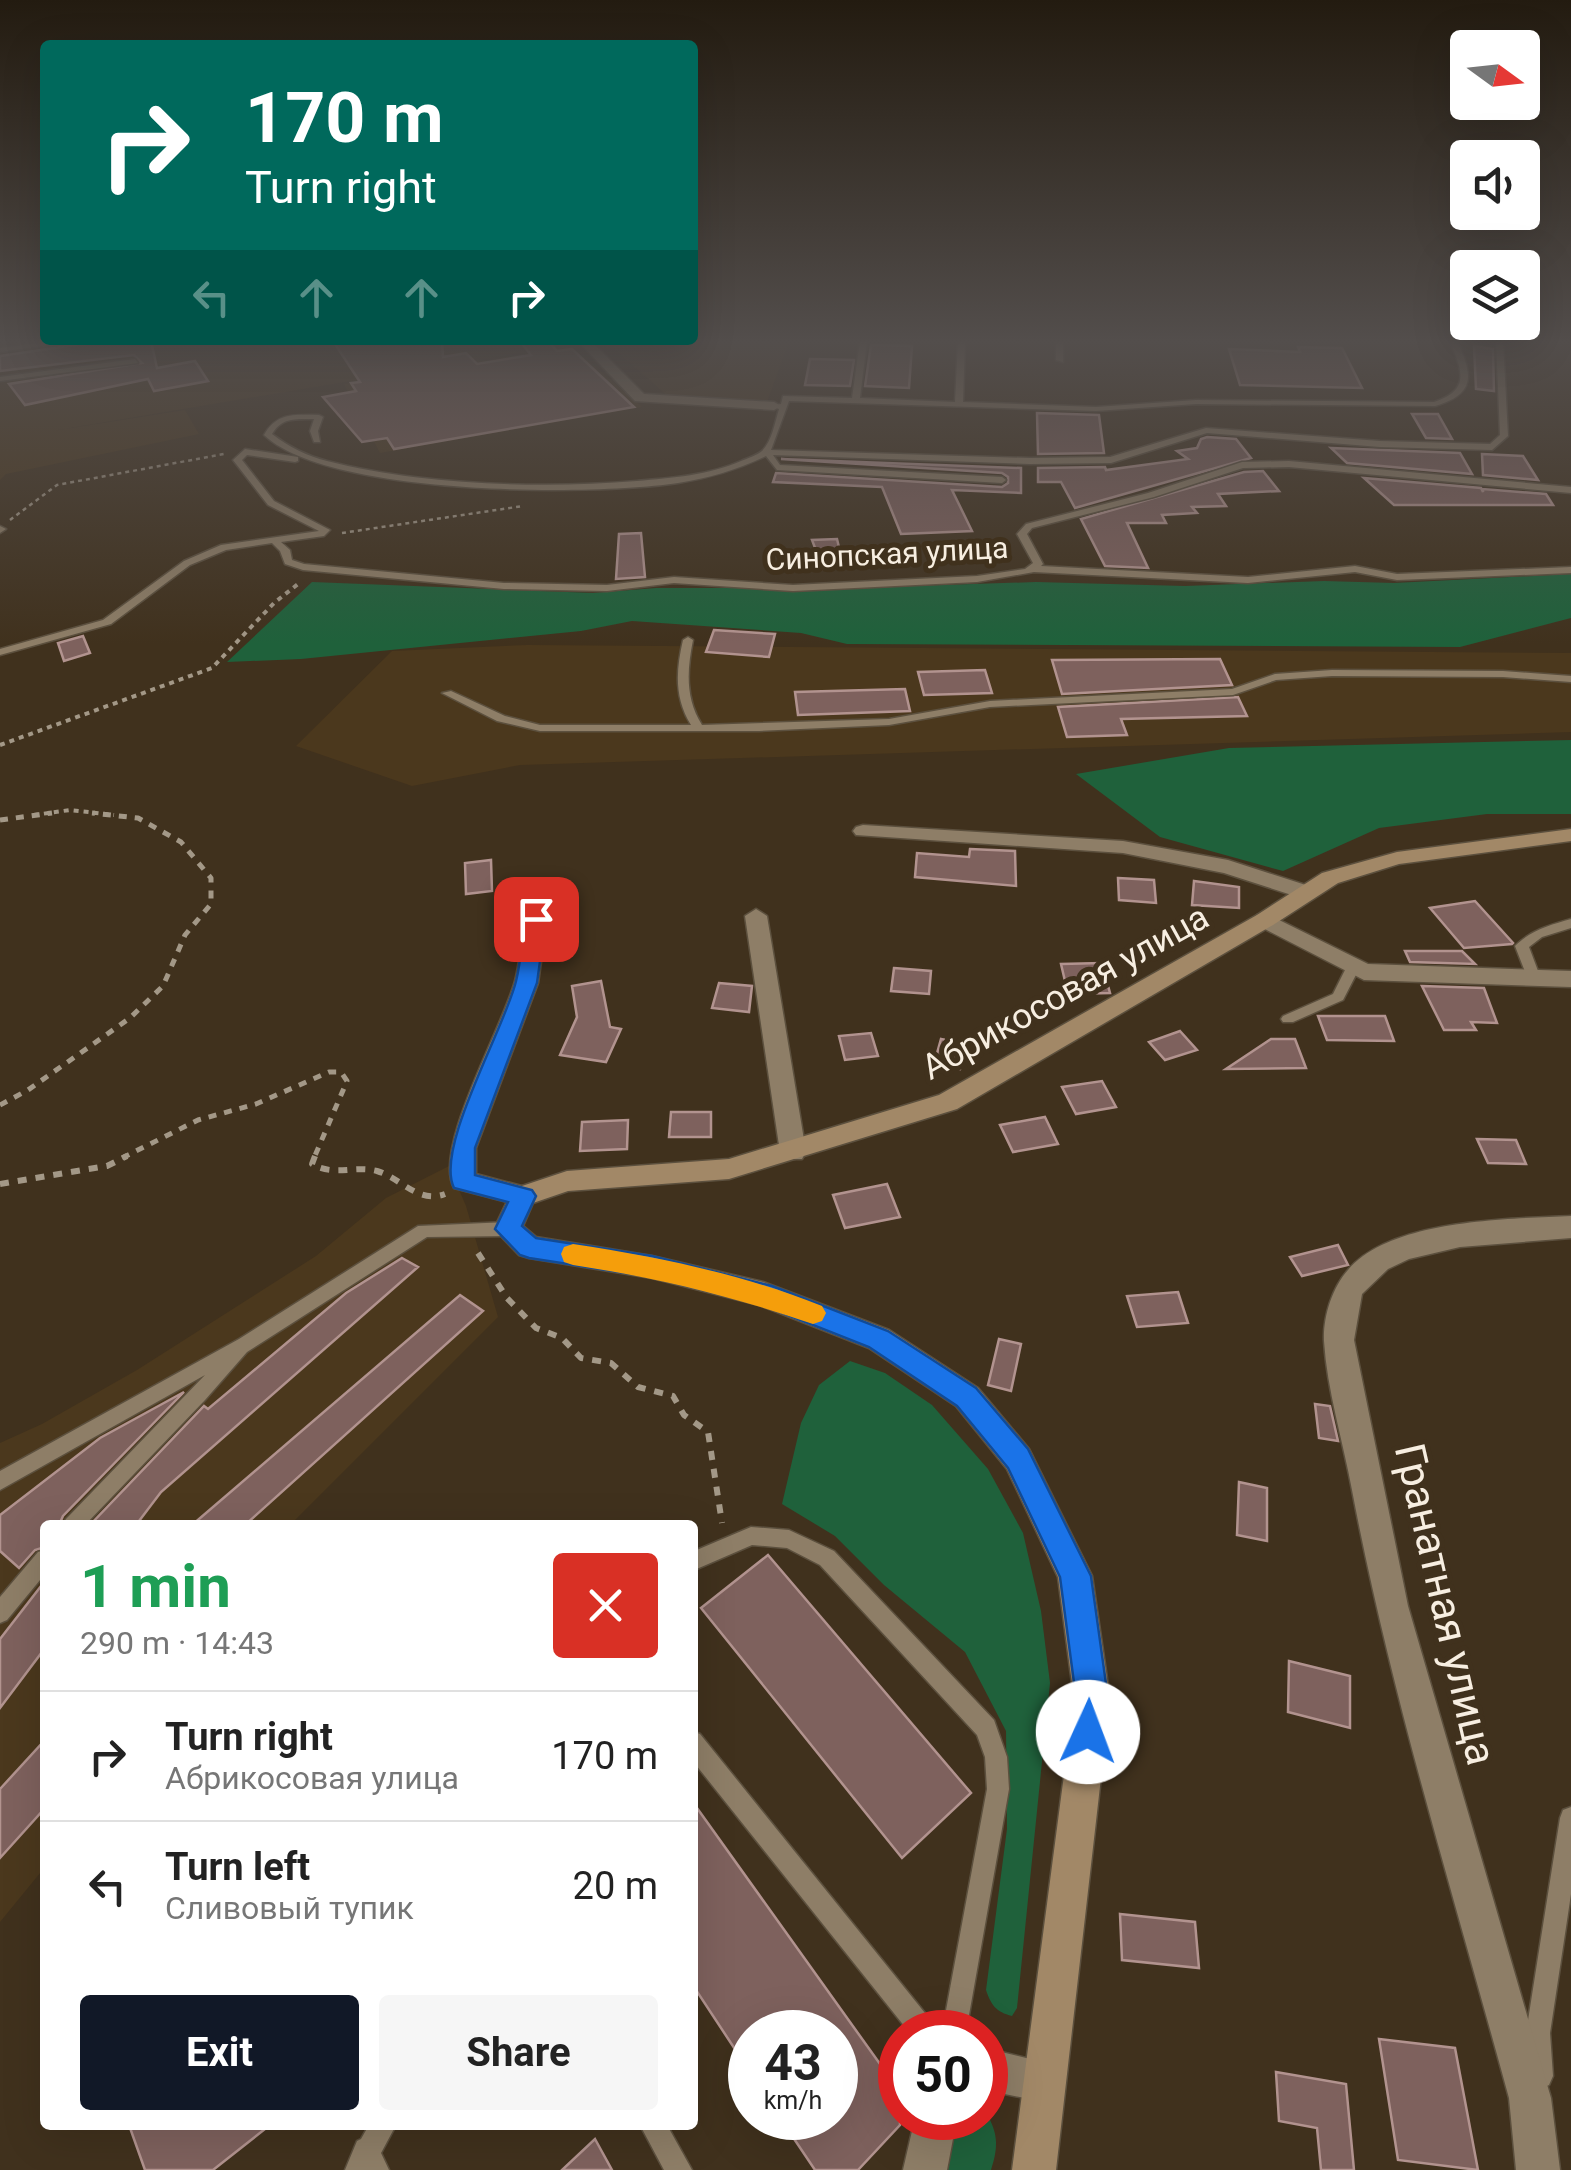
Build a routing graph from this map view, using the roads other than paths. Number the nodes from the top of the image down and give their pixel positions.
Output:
1 (277, 442) edge
2 (769, 442) edge
3 (1167, 442) edge
4 (1358, 442) edge
5 (1497, 442) edge
6 (766, 452) junction
7 (321, 463) junction
8 (1002, 480) dead end
9 (1571, 490) edge
10 (275, 541) junction
11 (1032, 568) junction
12 (1571, 570) edge
13 (688, 640) dead end
14 (0, 652) edge
15 (1571, 679) edge
16 (447, 692) dead end
17 (698, 728) junction
18 (862, 831) dead end
19 (1571, 835) edge
20 (1307, 893) junction
21 (756, 916) dead end
22 (536, 919) dead end
23 (1265, 920) junction
24 (1571, 923) edge
25 (1353, 967) junction
26 (1571, 979) edge
27 (1534, 980) junction
28 (1288, 1019) dead end
29 (793, 1152) junction
30 (524, 1196) junction
31 (1571, 1226) edge
32 (508, 1229) junction
33 (245, 1344) junction
34 (0, 1482) edge
35 (77, 1520) edge
36 (698, 1559) edge
37 (40, 1565) edge
38 (1, 1608) edge
39 (698, 1750) edge
40 (1571, 1818) edge
41 (906, 2010) edge
42 (958, 2010) edge
43 (1008, 2074) edge
44 (1044, 2081) junction
45 (381, 2130) edge
46 (657, 2130) edge
47 (931, 2140) edge
48 (366, 2163) edge
49 (680, 2170) edge
50 (925, 2170) edge
51 (1034, 2170) edge
52 (1541, 2170) edge

1 - 7 lane
2 - 6 lane
3 - 6 lane
4 - 5 lane
6 - 7 lane
6 - 8 lane
7 - 10 lane
9 - 11 lane, Синопская улица
10 - 11 lane, Синопская улица
10 - 14 lane
11 - 12 lane
13 - 17 lane
15 - 17 lane
16 - 17 lane
18 - 20 street
19 - 20 main road, Абрикосовая улица
20 - 23 main road, Абрикосовая улица
21 - 29 street
22 - 30 street
23 - 25 street, Абрикосовая улица
23 - 29 main road, Абрикосовая улица
24 - 27 lane
25 - 27 street, Абрикосовая улица
25 - 28 lane
26 - 27 street, Абрикосовая улица
29 - 30 main road, Абрикосовая улица
30 - 32 main road
31 - 52 street, Гранатная улица
32 - 33 lane
32 - 44 main road
33 - 34 lane
33 - 35 lane
36 - 42 lane
37 - 38 lane
39 - 41 lane
40 - 52 lane
43 - 44 street
44 - 51 main road
45 - 48 lane
46 - 49 lane
47 - 50 street

